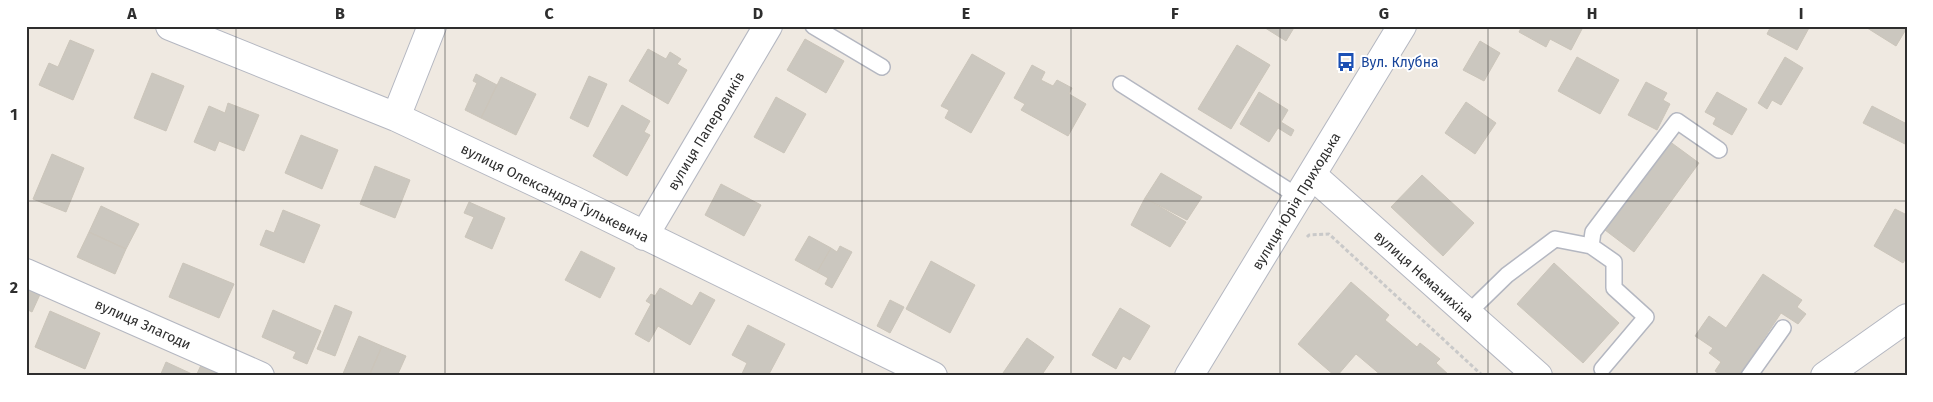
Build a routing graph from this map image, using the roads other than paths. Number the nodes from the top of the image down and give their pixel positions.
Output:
1 (170, 26) edge
2 (432, 26) edge
3 (768, 26) edge
4 (813, 26) edge
5 (1402, 26) edge
6 (882, 67) dead end
7 (1121, 84) dead end
8 (396, 117) junction
9 (1719, 150) dead end
10 (1305, 186) junction
11 (644, 236) junction
12 (1591, 246) junction
13 (26, 273) edge
14 (1467, 314) junction
15 (1907, 318) edge
16 (1783, 328) dead end
17 (1602, 369) dead end
18 (260, 376) edge
19 (933, 376) edge
20 (1189, 376) edge
21 (1538, 376) edge
22 (1749, 376) edge
23 (1825, 376) edge

1 - 8 street, вулиця Олександра Гулькевича
2 - 8 street
3 - 11 street, вулиця Паперовиків
4 - 6 lane
5 - 10 street, вулиця Юрія Приходька
7 - 10 lane
8 - 11 street, вулиця Олександра Гулькевича
9 - 12 lane
10 - 14 street, вулиця Неманихіна
10 - 20 street, вулиця Юрія Приходька
11 - 19 street, вулиця Олександра Гулькевича
12 - 14 lane
12 - 17 lane
13 - 18 street, вулиця Злагоди
14 - 21 street, вулиця Неманихіна
15 - 23 street
16 - 22 lane

